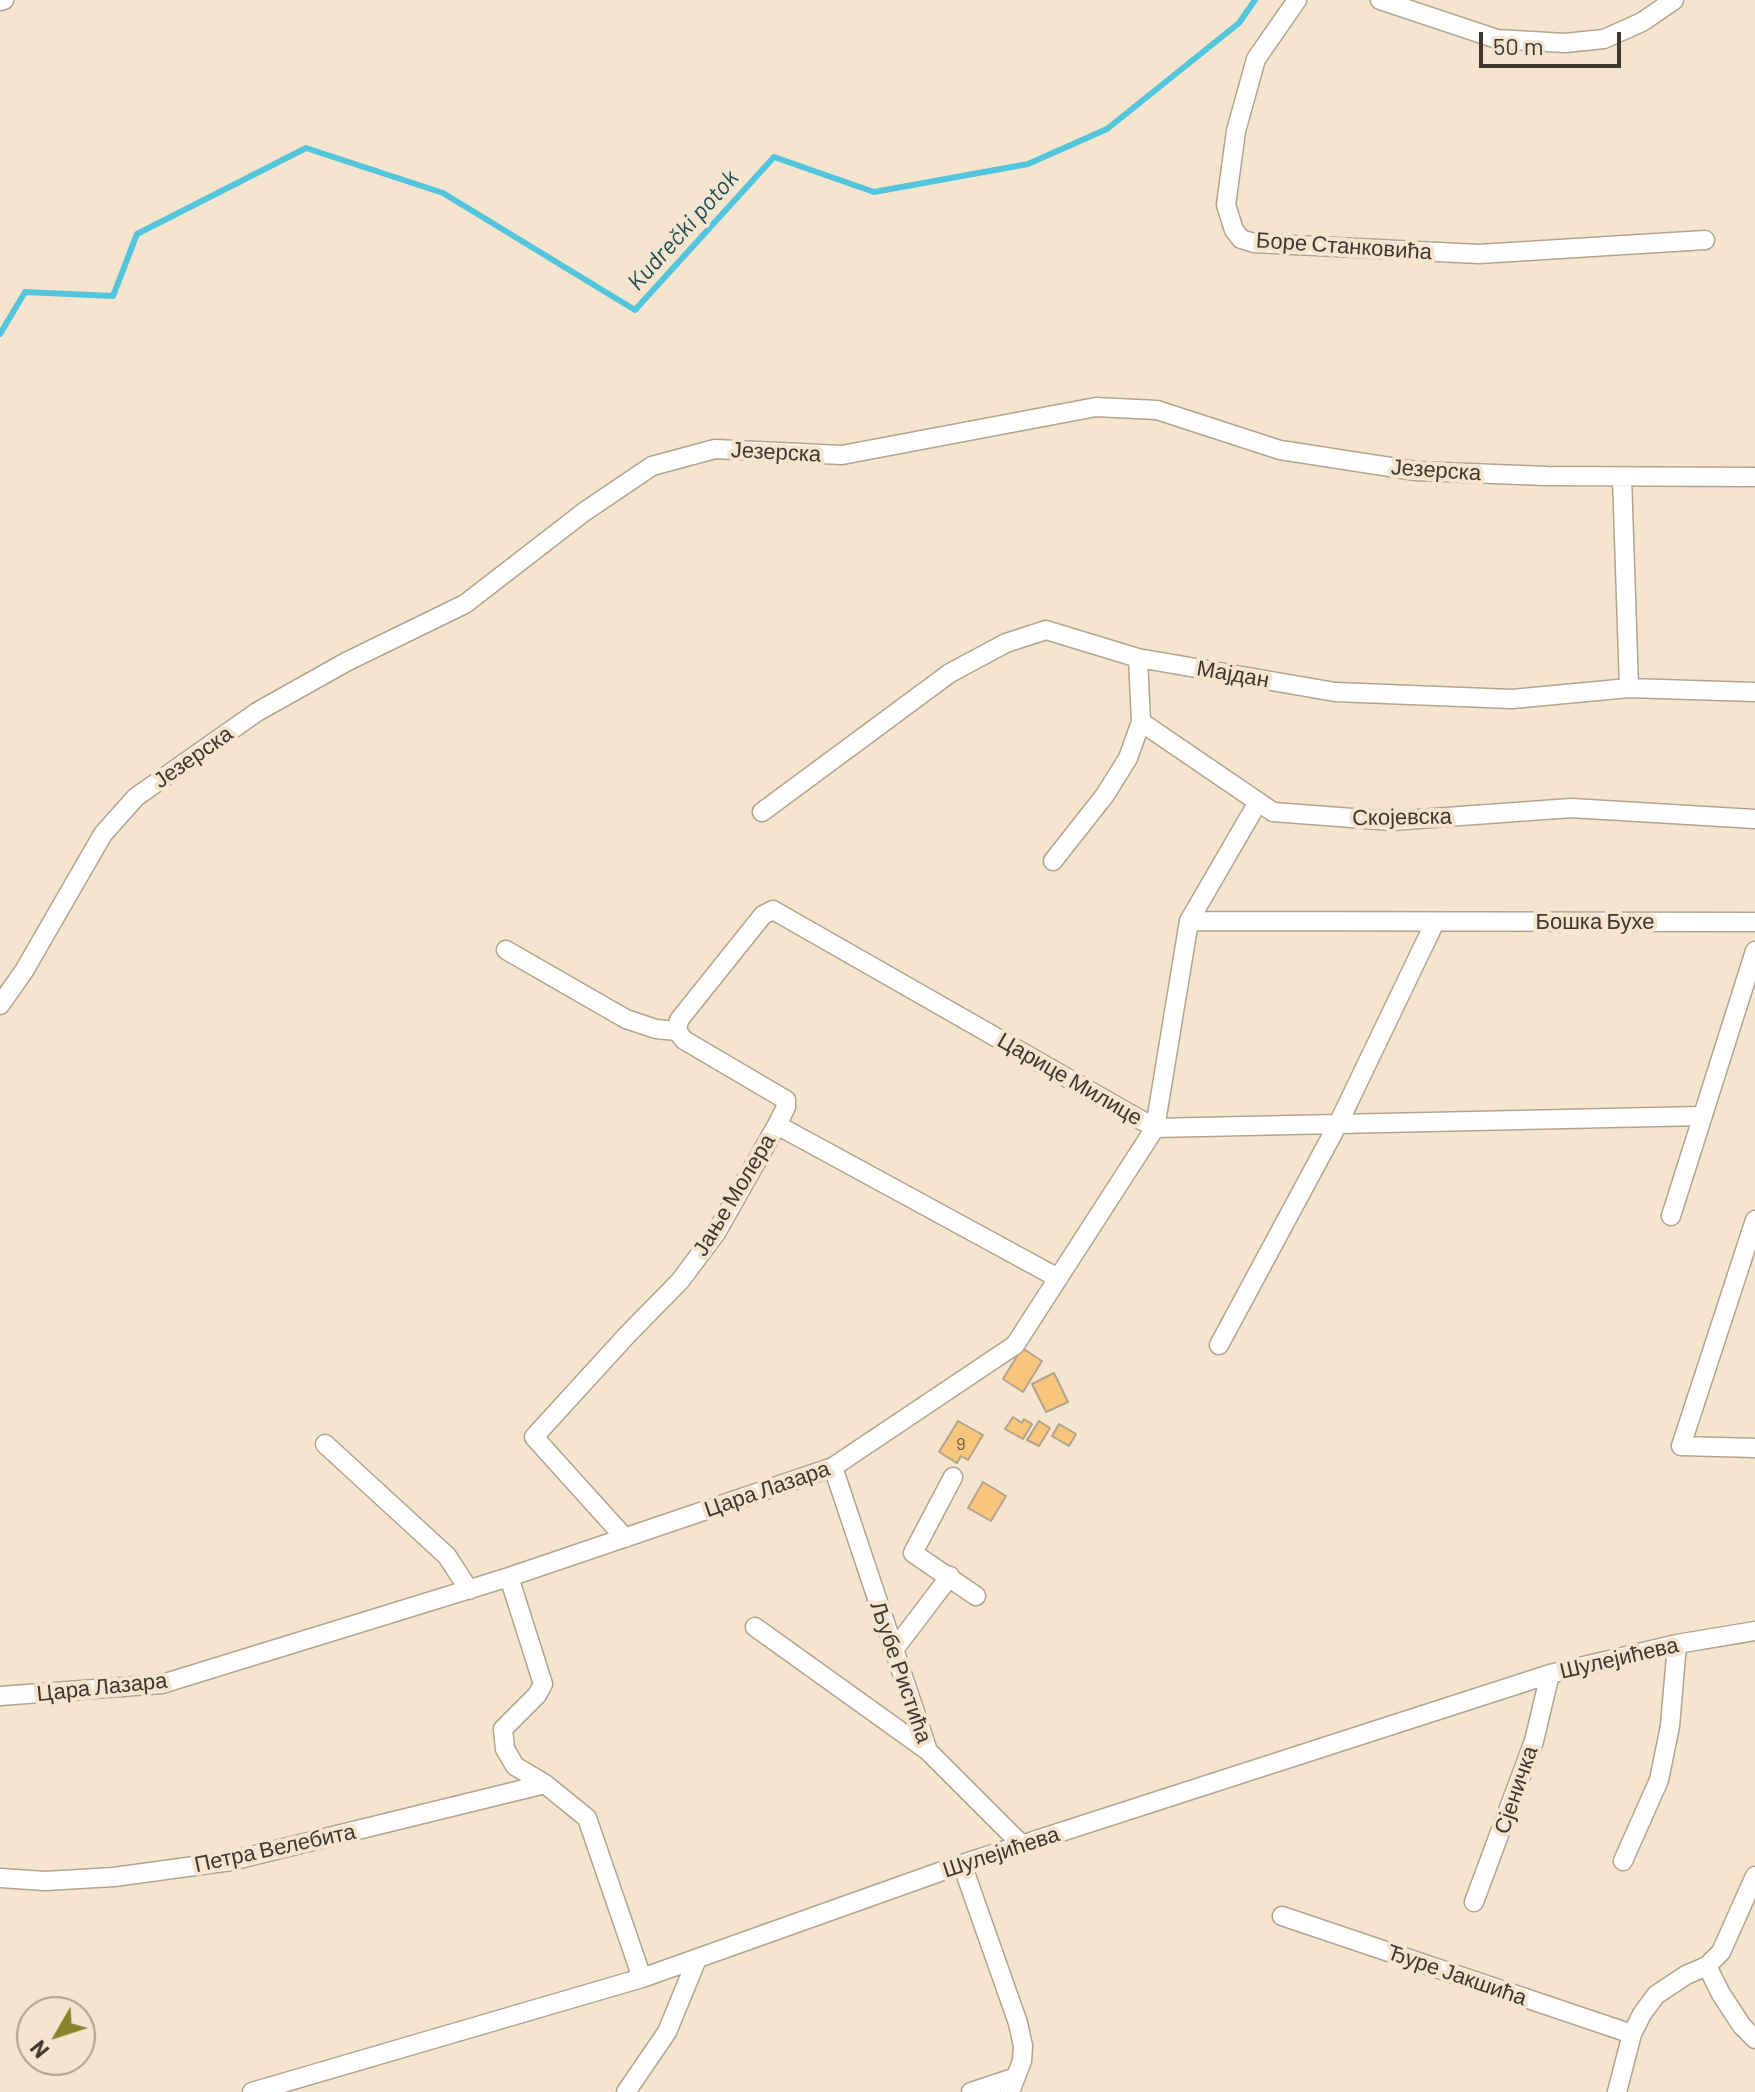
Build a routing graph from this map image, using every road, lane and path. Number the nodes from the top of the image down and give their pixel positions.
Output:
1 (1297, 0) edge
2 (1380, 0) edge
3 (1674, 0) edge
4 (1705, 240) dead end
5 (1622, 477) junction
6 (1755, 477) edge
7 (1138, 658) junction
8 (1629, 688) junction
9 (1755, 692) edge
10 (1141, 722) junction
11 (1258, 802) junction
12 (765, 811) dead end
13 (1755, 819) edge
14 (1053, 861) dead end
15 (1189, 921) junction
16 (1435, 922) junction
17 (1755, 922) edge
18 (506, 950) dead end
19 (1755, 951) edge
20 (0, 1005) edge
21 (677, 1031) junction
22 (1701, 1116) junction
23 (1338, 1124) junction
24 (777, 1125) junction
25 (1155, 1128) junction
26 (1671, 1216) dead end
27 (1755, 1220) edge
28 (1058, 1278) junction
29 (1219, 1345) dead end
30 (325, 1444) dead end
31 (1755, 1448) edge
32 (833, 1467) junction
33 (953, 1477) dead end
34 (625, 1538) junction
35 (950, 1576) junction
36 (509, 1577) junction
37 (469, 1590) junction
38 (976, 1596) dead end
39 (755, 1627) dead end
40 (1755, 1631) edge
41 (1677, 1644) junction
42 (893, 1651) junction
43 (1550, 1674) junction
44 (0, 1696) edge
45 (928, 1751) junction
46 (545, 1784) junction
47 (1022, 1845) junction
48 (1623, 1861) dead end
49 (962, 1864) junction
50 (1755, 1876) edge
51 (0, 1878) edge
52 (1474, 1902) dead end
53 (1282, 1916) dead end
54 (697, 1959) junction
55 (1707, 1966) junction
56 (642, 1978) junction
57 (1632, 2034) junction
58 (1755, 2039) edge
59 (1013, 2084) edge
60 (252, 2092) edge
61 (626, 2092) edge
62 (971, 2092) edge
63 (1617, 2092) edge

1 - 4 street, Боре Станковића
2 - 3 street
5 - 6 street, Језерска
5 - 8 street
5 - 20 street, Језерска
7 - 8 street, Мајдан
7 - 10 street
7 - 12 street, Мајдан
8 - 9 street, Мајдан
10 - 11 street, Скојевска
10 - 14 street
11 - 13 street, Скојевска
11 - 15 street, Цара Лазара
15 - 16 street, Бошка Бухе
15 - 25 street, Цара Лазара
16 - 17 street, Бошка Бухе
16 - 23 street
18 - 21 street
19 - 22 street
21 - 24 street
21 - 25 street, Царице Милице
22 - 23 street, Царице Милице
22 - 26 street
23 - 25 street, Царице Милице
23 - 29 street
24 - 28 street, Јање Молера
24 - 34 street, Јање Молера
25 - 28 street, Цара Лазара
27 - 31 street
28 - 32 street, Цара Лазара
30 - 37 street
32 - 34 street, Цара Лазара
32 - 42 street, Љубе Ристића
33 - 35 street
34 - 36 street, Цара Лазара
35 - 38 street
35 - 42 street
36 - 37 street, Цара Лазара
36 - 46 street
37 - 44 street, Цара Лазара
39 - 45 street
40 - 41 street, Шулејићева
41 - 43 street, Шулејићева
41 - 48 street
42 - 45 street, Љубе Ристића
43 - 47 street, Шулејићева
43 - 52 street, Сјеничка
45 - 47 street, Љубе Ристића
46 - 51 street, Петра Велебита
46 - 56 street
47 - 49 street, Шулејићева
49 - 54 street, Шулејићева
49 - 59 street
50 - 55 street
53 - 57 street, Ђуре Јакшића
54 - 56 street, Шулејићева
54 - 61 street
55 - 57 street
55 - 58 street
56 - 60 street, Шулејићева
57 - 63 street
59 - 62 street

